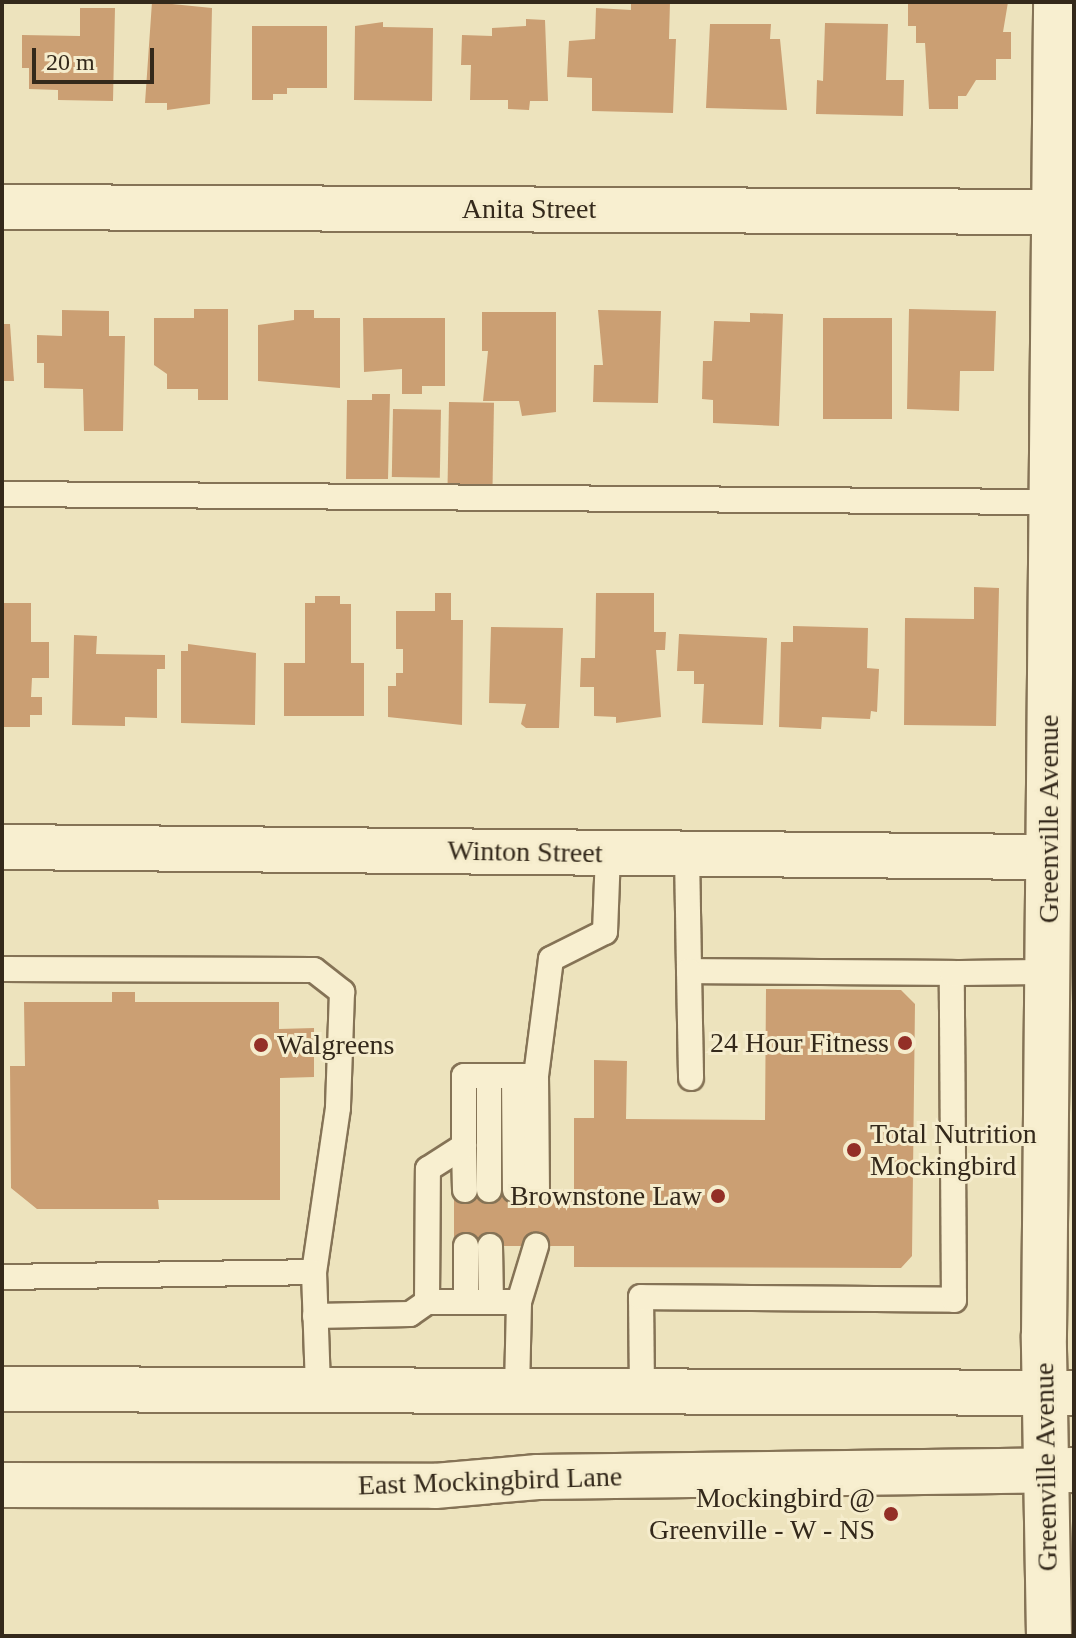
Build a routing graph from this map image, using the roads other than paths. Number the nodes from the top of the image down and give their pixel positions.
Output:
1 (1056, 2) edge
2 (1065, 134) edge
3 (2, 207) edge
4 (1055, 212) junction
5 (1064, 444) edge
6 (2, 494) edge
7 (1051, 502) junction
8 (1061, 775) edge
9 (2, 847) edge
10 (608, 853) junction
11 (687, 854) junction
12 (1048, 857) junction
13 (2, 969) edge
14 (689, 971) junction
15 (1048, 972) junction
16 (952, 973) junction
17 (525, 1076) junction
18 (489, 1077) junction
19 (691, 1078) dead end
20 (1060, 1115) edge
21 (464, 1146) junction
22 (526, 1190) dead end
23 (536, 1246) dead end
24 (314, 1272) junction
25 (2, 1277) edge
26 (427, 1302) junction
27 (466, 1302) junction
28 (491, 1302) junction
29 (519, 1302) junction
30 (315, 1316) junction
31 (2, 1389) edge
32 (318, 1389) junction
33 (517, 1390) junction
34 (642, 1391) junction
35 (1059, 1393) edge
36 (1059, 1470) edge
37 (2, 1485) edge
38 (1049, 1636) edge

1 - 2 main road, Greenville Avenue
2 - 4 main road, Greenville Avenue
3 - 4 main road, Anita Street
4 - 5 main road, Greenville Avenue
5 - 7 main road, Greenville Avenue
6 - 7 lane
7 - 8 main road, Greenville Avenue
8 - 12 main road, Greenville Avenue
9 - 10 main road, Winton Street
10 - 11 main road, Winton Street
10 - 17 lane
11 - 12 main road, Winton Street
11 - 14 lane
12 - 15 main road, Greenville Avenue
13 - 24 lane
14 - 16 lane
14 - 19 lane
15 - 16 lane
15 - 20 main road, Greenville Avenue
16 - 34 lane
17 - 18 lane
17 - 22 lane
18 - 21 lane
18 - 21 lane
20 - 35 main road, Greenville Avenue
21 - 26 lane
23 - 29 lane
24 - 25 lane
24 - 30 lane
26 - 27 lane
26 - 30 lane
27 - 28 lane
27 - 28 lane
28 - 29 lane
29 - 33 lane
30 - 32 lane
31 - 32 main road
32 - 33 main road
33 - 34 main road
34 - 35 main road
35 - 36 main road, Greenville Avenue
36 - 37 main road, East Mockingbird Lane
36 - 38 main road, Greenville Avenue

